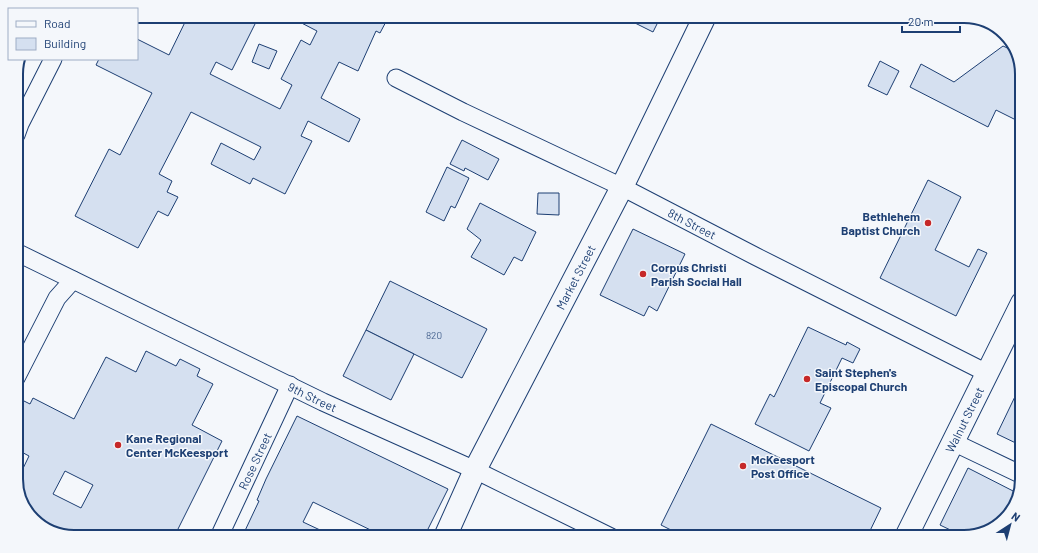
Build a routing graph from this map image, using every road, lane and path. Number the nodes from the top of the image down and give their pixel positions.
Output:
1 (702, 23) edge
2 (52, 60) edge
3 (396, 78) dead end
4 (23, 118) edge
5 (622, 187) junction
6 (23, 255) edge
7 (73, 280) junction
8 (1015, 317) edge
9 (23, 364) edge
10 (987, 372) junction
11 (290, 385) junction
12 (953, 442) junction
13 (474, 470) junction
14 (1015, 472) edge
15 (222, 530) edge
16 (448, 530) edge
17 (597, 530) edge
18 (909, 530) edge

1 - 5 main road, Market Street
2 - 4 street
3 - 5 street, 8th Street
5 - 10 street, 8th Street
5 - 13 main road, Market Street
6 - 7 street, 9th Street
7 - 9 street
7 - 11 street, 9th Street
8 - 10 main road, Walnut Street
10 - 12 main road, Walnut Street
11 - 13 street, 9th Street
11 - 15 street, Rose Street
12 - 14 street
12 - 18 main road, Walnut Street
13 - 16 main road, Market Street
13 - 17 street, 9th Street

